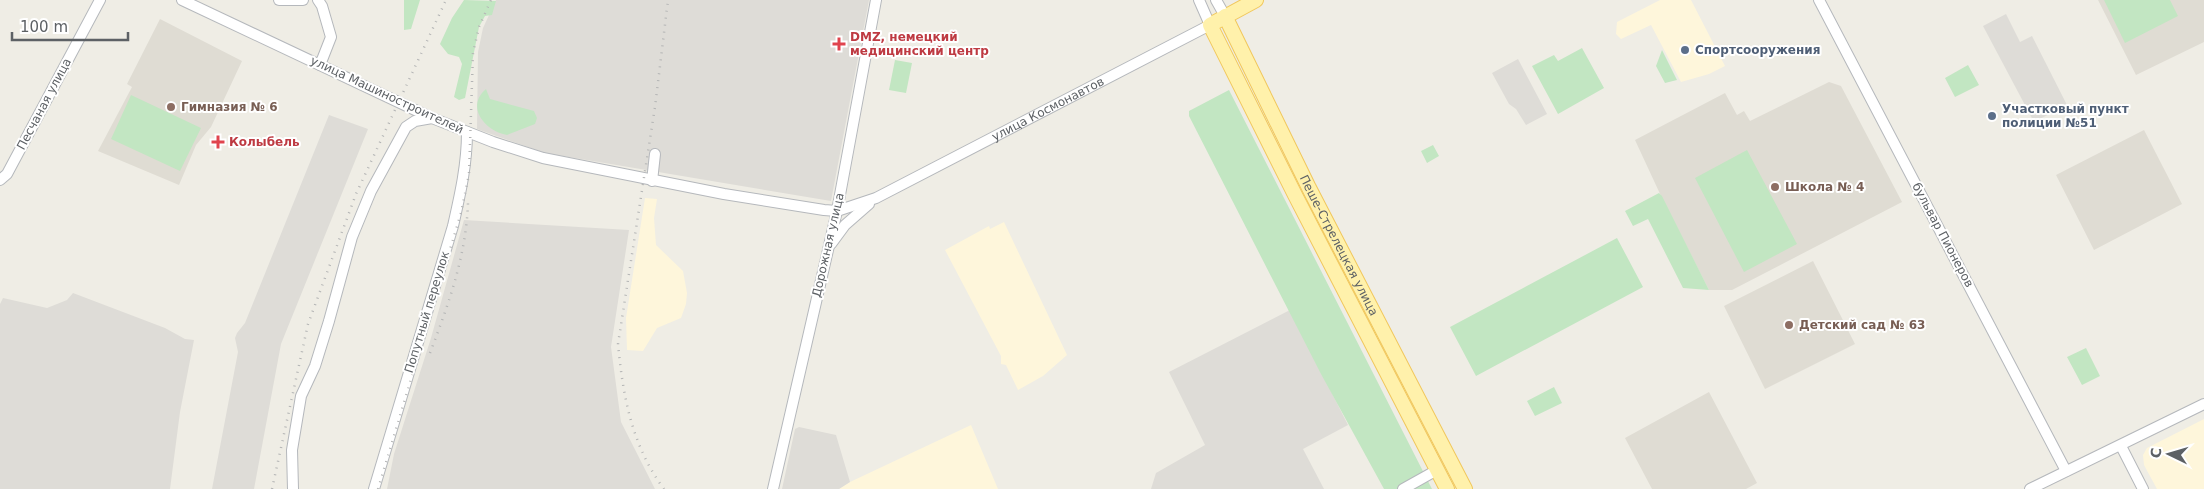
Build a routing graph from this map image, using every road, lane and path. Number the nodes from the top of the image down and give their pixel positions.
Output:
1 (100, 0) edge
2 (182, 0) edge
3 (279, 0) edge
4 (302, 0) edge
5 (318, 0) edge
6 (876, 0) edge
7 (1199, 0) edge
8 (1216, 0) edge
9 (1256, 0) edge
10 (1819, 0) edge
11 (1225, 16) junction
12 (1210, 25) junction
13 (320, 65) junction
14 (432, 118) junction
15 (467, 132) junction
16 (655, 154) dead end
17 (0, 180) edge
18 (652, 180) junction
19 (876, 198) junction
20 (837, 211) junction
21 (828, 249) junction
22 (2204, 404) edge
23 (2121, 446) junction
24 (1437, 470) junction
25 (2066, 471) junction
26 (293, 489) edge
27 (374, 489) edge
28 (773, 489) edge
29 (1403, 489) edge
30 (1447, 489) edge
31 (1465, 489) edge
32 (2030, 489) edge
33 (2144, 489) edge

1 - 17 street, Песчаная улица
2 - 13 street, улица Машиностроителей
3 - 4 street
5 - 13 street
6 - 20 street, Дорожная улица
7 - 12 street, Пеше-Стрелецкая улица
8 - 11 street, Пеше-Стрелецкая улица
9 - 11 main road, улица Космонавтов
10 - 25 street, бульвар Пионеров
11 - 12 main road, улица Космонавтов
11 - 31 main road, Пеше-Стрелецкая улица
12 - 19 street, улица Космонавтов
12 - 24 main road, Пеше-Стрелецкая улица
13 - 14 street, улица Машиностроителей
14 - 15 street, улица Машиностроителей
14 - 26 street
15 - 18 street, улица Машиностроителей
15 - 27 street, Попутный переулок
16 - 18 street
18 - 20 street, улица Машиностроителей
19 - 20 street, улица Космонавтов
19 - 21 street
20 - 21 street, Дорожная улица
21 - 28 street, Дорожная улица
22 - 23 street
23 - 25 street
23 - 33 street
24 - 29 street
24 - 30 main road, Пеше-Стрелецкая улица
25 - 32 street

